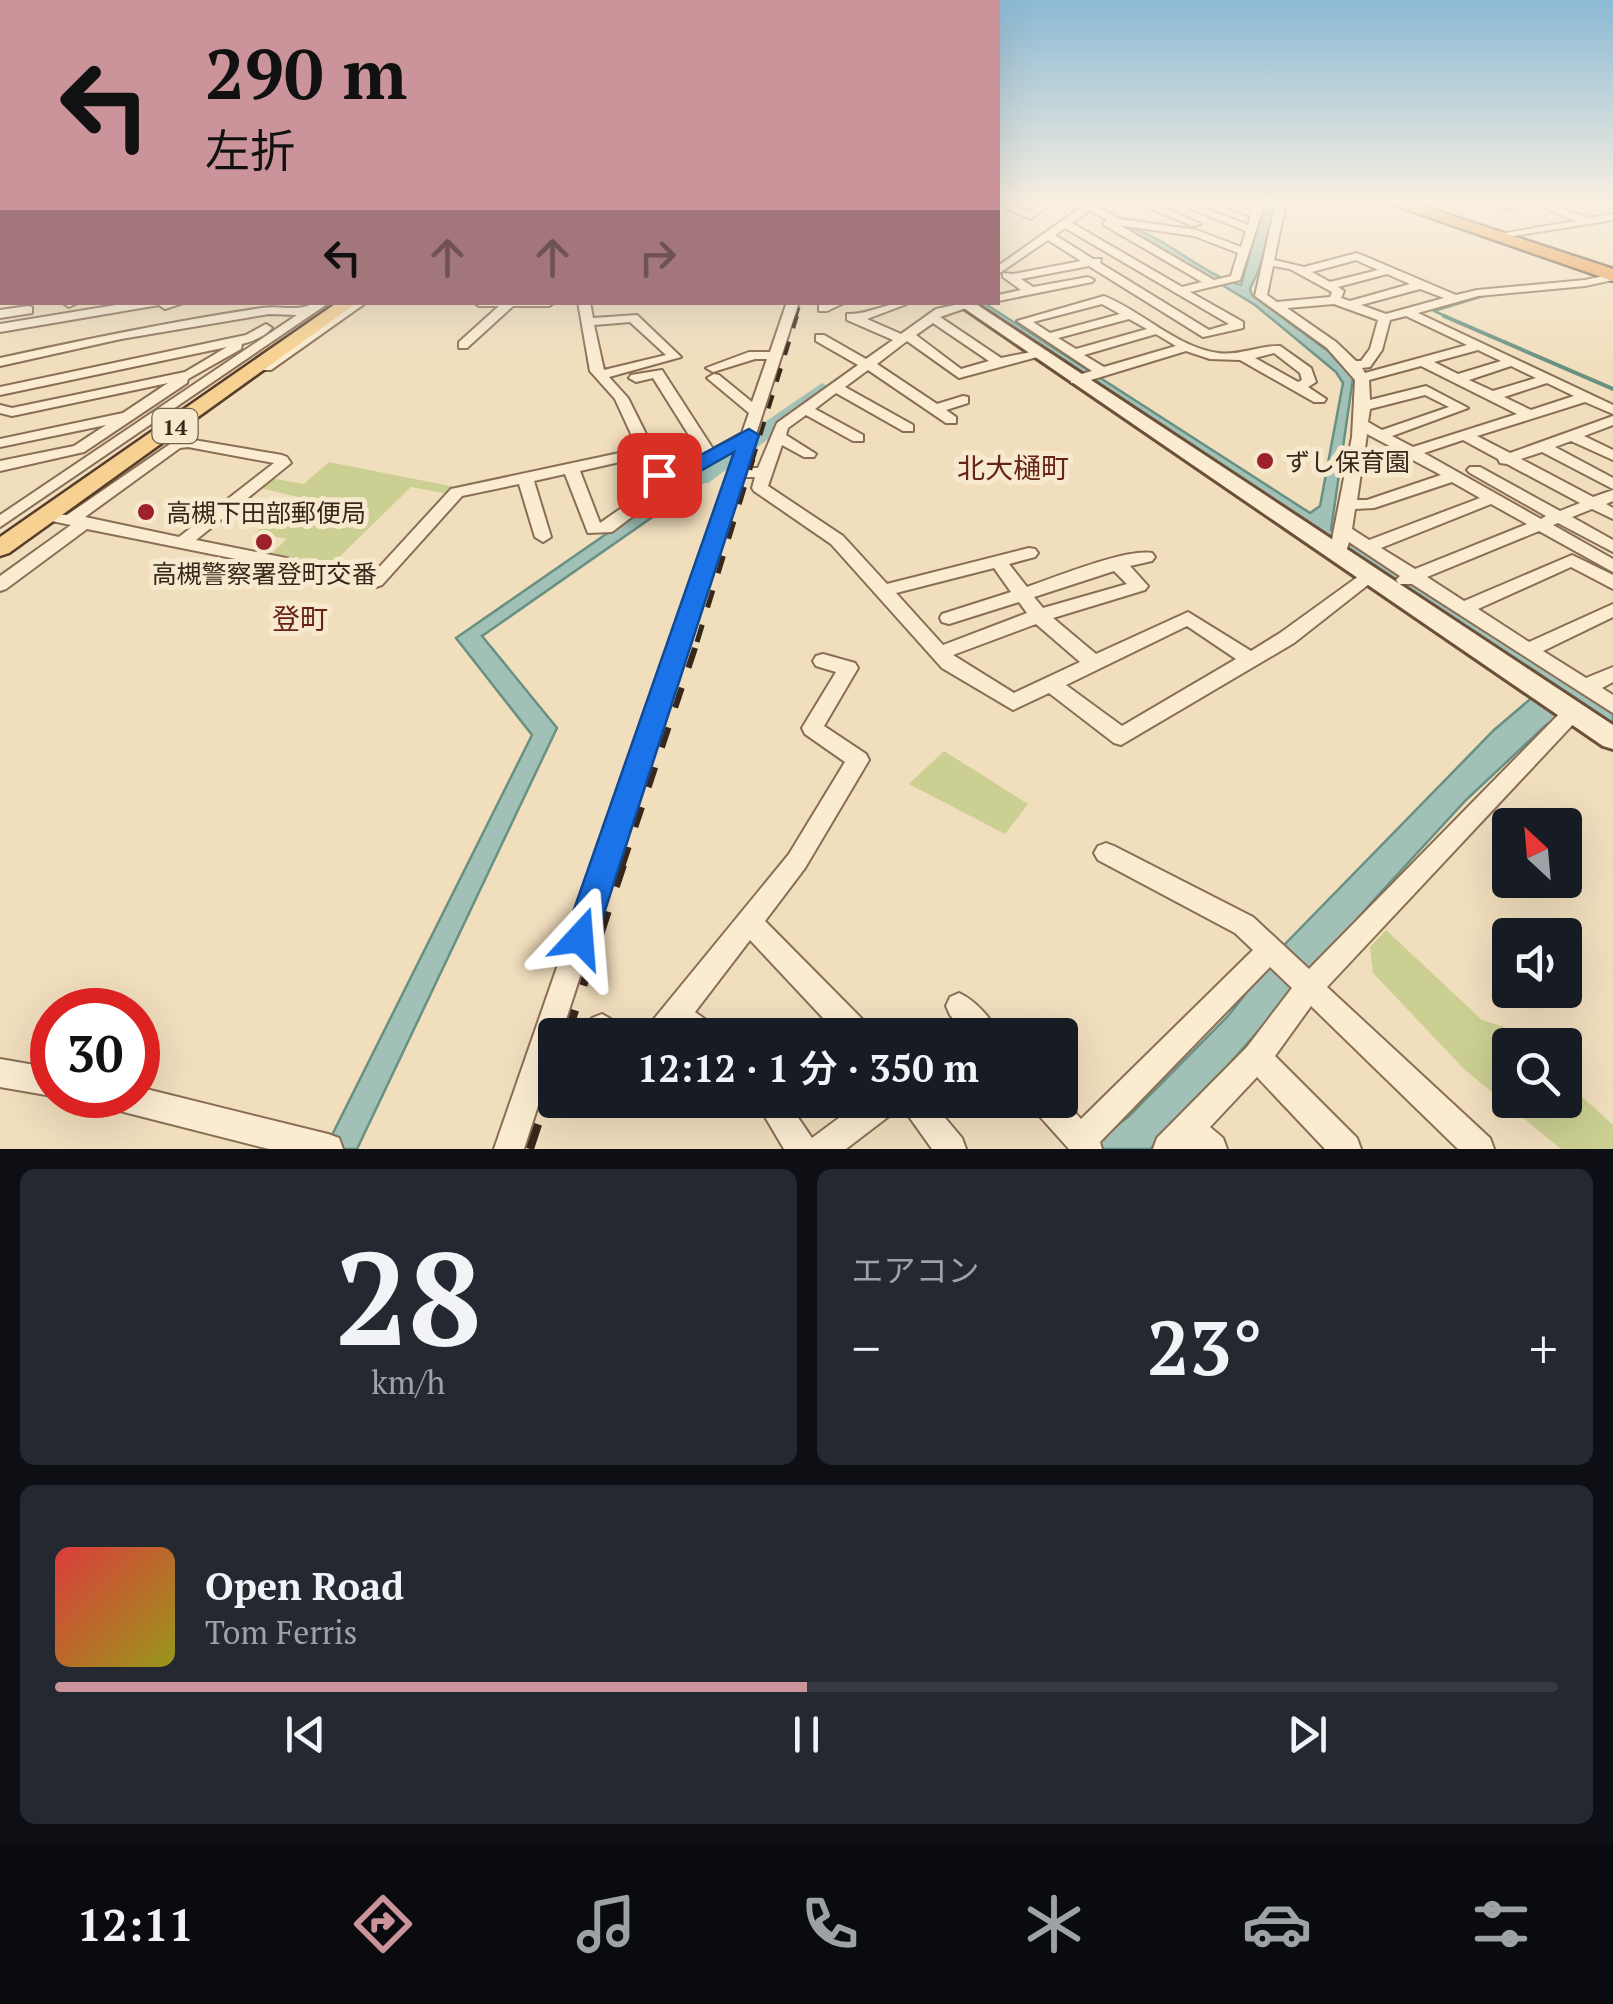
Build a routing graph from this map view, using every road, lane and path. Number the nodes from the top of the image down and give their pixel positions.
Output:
1 (1042, 256) edge
2 (1083, 256) edge
3 (1125, 256) joint
4 (1166, 256) edge
5 (1244, 256) edge
6 (1269, 256) edge
7 (1553, 256) edge
8 (1094, 262) junction
9 (1268, 262) junction
10 (1064, 268) junction
11 (1388, 270) junction
12 (1000, 271) edge
13 (1303, 271) junction
14 (1613, 276) edge
15 (1011, 278) junction
16 (1088, 280) dead end
17 (1215, 284) junction
18 (1332, 285) junction
19 (1421, 285) junction
20 (1182, 290) junction
21 (1031, 292) junction
22 (1148, 297) junction
23 (1000, 298) edge
24 (1456, 299) junction
25 (1336, 300) junction
26 (70, 305) edge
27 (153, 305) edge
28 (163, 305) edge
29 (333, 305) edge
30 (346, 305) edge
31 (357, 305) edge
32 (507, 305) edge
33 (585, 305) edge
34 (793, 305) edge
35 (831, 305) edge
36 (896, 305) edge
37 (962, 305) edge
38 (966, 305) edge
39 (1274, 306) junction
40 (1350, 306) junction
41 (310, 308) edge
42 (822, 308) dead end
43 (28, 310) dead end
44 (1407, 312) junction
45 (0, 314) edge
46 (1130, 315) junction
47 (932, 317) junction
48 (1384, 318) junction
49 (64, 322) junction
50 (590, 322) junction
51 (0, 328) edge
52 (160, 329) junction
53 (1158, 330) junction
54 (1021, 331) junction
55 (1218, 331) junction
56 (900, 337) junction
57 (250, 338) junction
58 (820, 338) dead end
59 (1235, 342) dead end
60 (463, 345) dead end
61 (1042, 345) junction
62 (1479, 346) junction
63 (1186, 347) junction
64 (1074, 354) junction
65 (776, 356) junction
66 (1245, 358) junction
67 (0, 362) edge
68 (863, 362) junction
69 (999, 362) junction
70 (1423, 362) junction
71 (1512, 362) junction
72 (1352, 366) junction
73 (190, 375) junction
74 (601, 375) junction
75 (1089, 376) junction
76 (1362, 378) junction
77 (1457, 379) junction
78 (1548, 379) junction
79 (626, 380) dead end
80 (1297, 387) junction
81 (836, 388) junction
82 (0, 391) edge
83 (1492, 396) junction
84 (1586, 397) junction
85 (1319, 399) dead end
86 (963, 400) dead end
87 (1362, 405) junction
88 (0, 409) edge
89 (936, 409) junction
90 (806, 410) junction
91 (1613, 410) edge
92 (757, 413) junction
93 (130, 415) junction
94 (1530, 416) junction
95 (951, 420) dead end
96 (1359, 423) junction
97 (1609, 425) edge
98 (908, 428) dead end
99 (1380, 435) junction
100 (778, 436) junction
101 (1466, 436) junction
102 (1572, 436) junction
103 (858, 438) dead end
104 (0, 442) edge
105 (1543, 447) junction
106 (647, 452) junction
107 (743, 452) junction
108 (1412, 452) junction
109 (809, 454) dead end
110 (710, 456) junction
111 (1613, 456) edge
112 (1509, 458) junction
113 (0, 466) edge
114 (571, 468) junction
115 (1356, 470) junction
116 (764, 473) junction
117 (659, 475) junction
118 (1454, 476) junction
119 (525, 478) junction
120 (1613, 484) edge
121 (1613, 495) edge
122 (1493, 498) junction
123 (1592, 503) junction
124 (1348, 504) junction
125 (4, 511) edge
126 (1613, 514) edge
127 (1559, 517) junction
128 (70, 520) junction
129 (1540, 524) junction
130 (0, 535) edge
131 (543, 537) dead end
132 (183, 542) junction
133 (1341, 542) junction
134 (1368, 547) junction
135 (1613, 547) edge
136 (0, 552) edge
137 (1029, 553) dead end
138 (1146, 557) dead end
139 (997, 560) junction
140 (1116, 564) junction
141 (1613, 566) edge
142 (1394, 580) junction
143 (0, 584) edge
144 (1613, 584) edge
145 (885, 590) junction
146 (1024, 594) junction
147 (1462, 609) junction
148 (1613, 610) edge
149 (1039, 616) junction
150 (950, 618) dead end
151 (1528, 650) junction
152 (940, 653) junction
153 (1251, 660) junction
154 (823, 661) dead end
155 (1093, 662) junction
156 (1613, 674) edge
157 (1051, 684) junction
158 (1586, 688) junction
159 (1613, 705) edge
160 (1572, 712) junction
161 (1613, 739) edge
162 (1106, 853) dead end
163 (750, 924) junction
164 (1270, 950) junction
165 (1309, 987) junction
166 (958, 1006) dead end
167 (674, 1018) edge
168 (841, 1018) edge
169 (969, 1018) edge
170 (1256, 1057) junction
171 (0, 1073) edge
172 (30, 1078) edge
173 (160, 1109) edge
174 (781, 1118) edge
175 (863, 1118) edge
176 (926, 1118) edge
177 (1060, 1118) edge
178 (1190, 1128) junction
179 (281, 1145) edge
180 (1085, 1145) edge
181 (323, 1148) edge
182 (508, 1149) edge
183 (802, 1149) edge
184 (822, 1149) edge
185 (951, 1149) edge
186 (1168, 1149) edge
187 (1212, 1149) edge
188 (1346, 1149) edge
189 (1479, 1149) edge

1 - 10 street
2 - 8 street
3 - 8 street
3 - 20 street
4 - 17 street
5 - 17 street
6 - 9 street
7 - 14 highway
8 - 10 street
8 - 22 street
9 - 13 street
9 - 39 street
10 - 15 street
11 - 13 street
11 - 18 street
11 - 19 street
12 - 15 street
13 - 18 street
14 - 24 street
15 - 21 street
16 - 21 street
17 - 20 street
18 - 25 street
19 - 24 street
19 - 40 street
20 - 22 street
20 - 55 street
21 - 23 street
22 - 55 street
24 - 44 street
25 - 39 street
25 - 40 street
26 - 49 street
27 - 49 street
28 - 52 street
29 - 130 main road, 14
30 - 136 main road, 14
31 - 128 street
32 - 60 street
33 - 50 street
34 - 65 street
35 - 42 street
36 - 56 street
37 - 47 street
38 - 54 street
39 - 72 street
40 - 48 street
41 - 52 street
41 - 57 street
41 - 125 street
43 - 45 street
44 - 48 street
44 - 62 street
46 - 53 street
46 - 54 street
46 - 61 street
47 - 56 street
47 - 69 street
48 - 72 street
49 - 51 street
50 - 74 street
50 - 74 street
52 - 67 street
53 - 63 street
53 - 64 street
54 - 61 street
55 - 59 street
56 - 68 street
56 - 69 street
57 - 73 street
57 - 82 street
58 - 68 street
61 - 64 street
61 - 69 street
61 - 75 street
62 - 70 street
62 - 71 street
63 - 66 street
63 - 75 street
64 - 75 street
65 - 92 street
65 - 92 street
66 - 80 street
66 - 80 street
68 - 81 street
68 - 89 street
70 - 76 street
70 - 77 street
71 - 77 street
71 - 78 street
72 - 76 street
73 - 88 street
73 - 93 street
74 - 106 street
75 - 133 street
76 - 87 street
77 - 83 street
78 - 83 street
78 - 84 street
79 - 110 street
80 - 85 street
81 - 90 street
81 - 98 street
83 - 94 street
84 - 91 street
84 - 94 street
86 - 89 street
87 - 96 street
87 - 99 street
89 - 95 street
90 - 100 street
90 - 103 street
92 - 107 street
93 - 104 street
93 - 113 street
94 - 101 street
96 - 99 street
96 - 115 street
97 - 102 street
99 - 108 street
100 - 109 street
100 - 116 street
101 - 108 street
101 - 112 street
102 - 105 street
102 - 111 street
105 - 112 street
105 - 120 street
106 - 114 street
106 - 117 street
107 - 110 street
107 - 116 street
107 - 182 street
108 - 115 street
108 - 118 street
110 - 117 street
112 - 123 street
112 - 127 street
114 - 117 street
114 - 119 street
115 - 124 street
116 - 145 street
118 - 122 street
118 - 124 street
119 - 131 street
119 - 132 street
121 - 123 street
122 - 129 street
122 - 134 street
123 - 126 street
123 - 127 street
124 - 133 street
127 - 129 street
127 - 135 street
128 - 132 street
128 - 132 street
128 - 136 street
128 - 143 street
129 - 141 street
129 - 142 street
133 - 134 street
133 - 142 street
134 - 142 street
137 - 139 street
138 - 140 street
139 - 145 street
139 - 146 street
140 - 146 street
140 - 149 street
142 - 147 street
142 - 153 street
142 - 160 street
144 - 147 street
145 - 152 street
146 - 149 street
146 - 150 street
147 - 151 street
148 - 151 street
149 - 152 street
149 - 155 street
151 - 158 street
152 - 157 street
153 - 155 street
153 - 157 street
154 - 163 street
155 - 157 street
156 - 158 street
158 - 159 street
160 - 161 street
160 - 165 street
162 - 164 street
163 - 167 street
163 - 168 street
164 - 165 street
164 - 180 street
165 - 170 street
165 - 189 street
166 - 169 street
170 - 178 street
170 - 188 street
171 - 172 street
173 - 179 street
174 - 183 street
175 - 184 street
176 - 185 street
177 - 180 street
178 - 186 street
178 - 187 street
179 - 181 street

